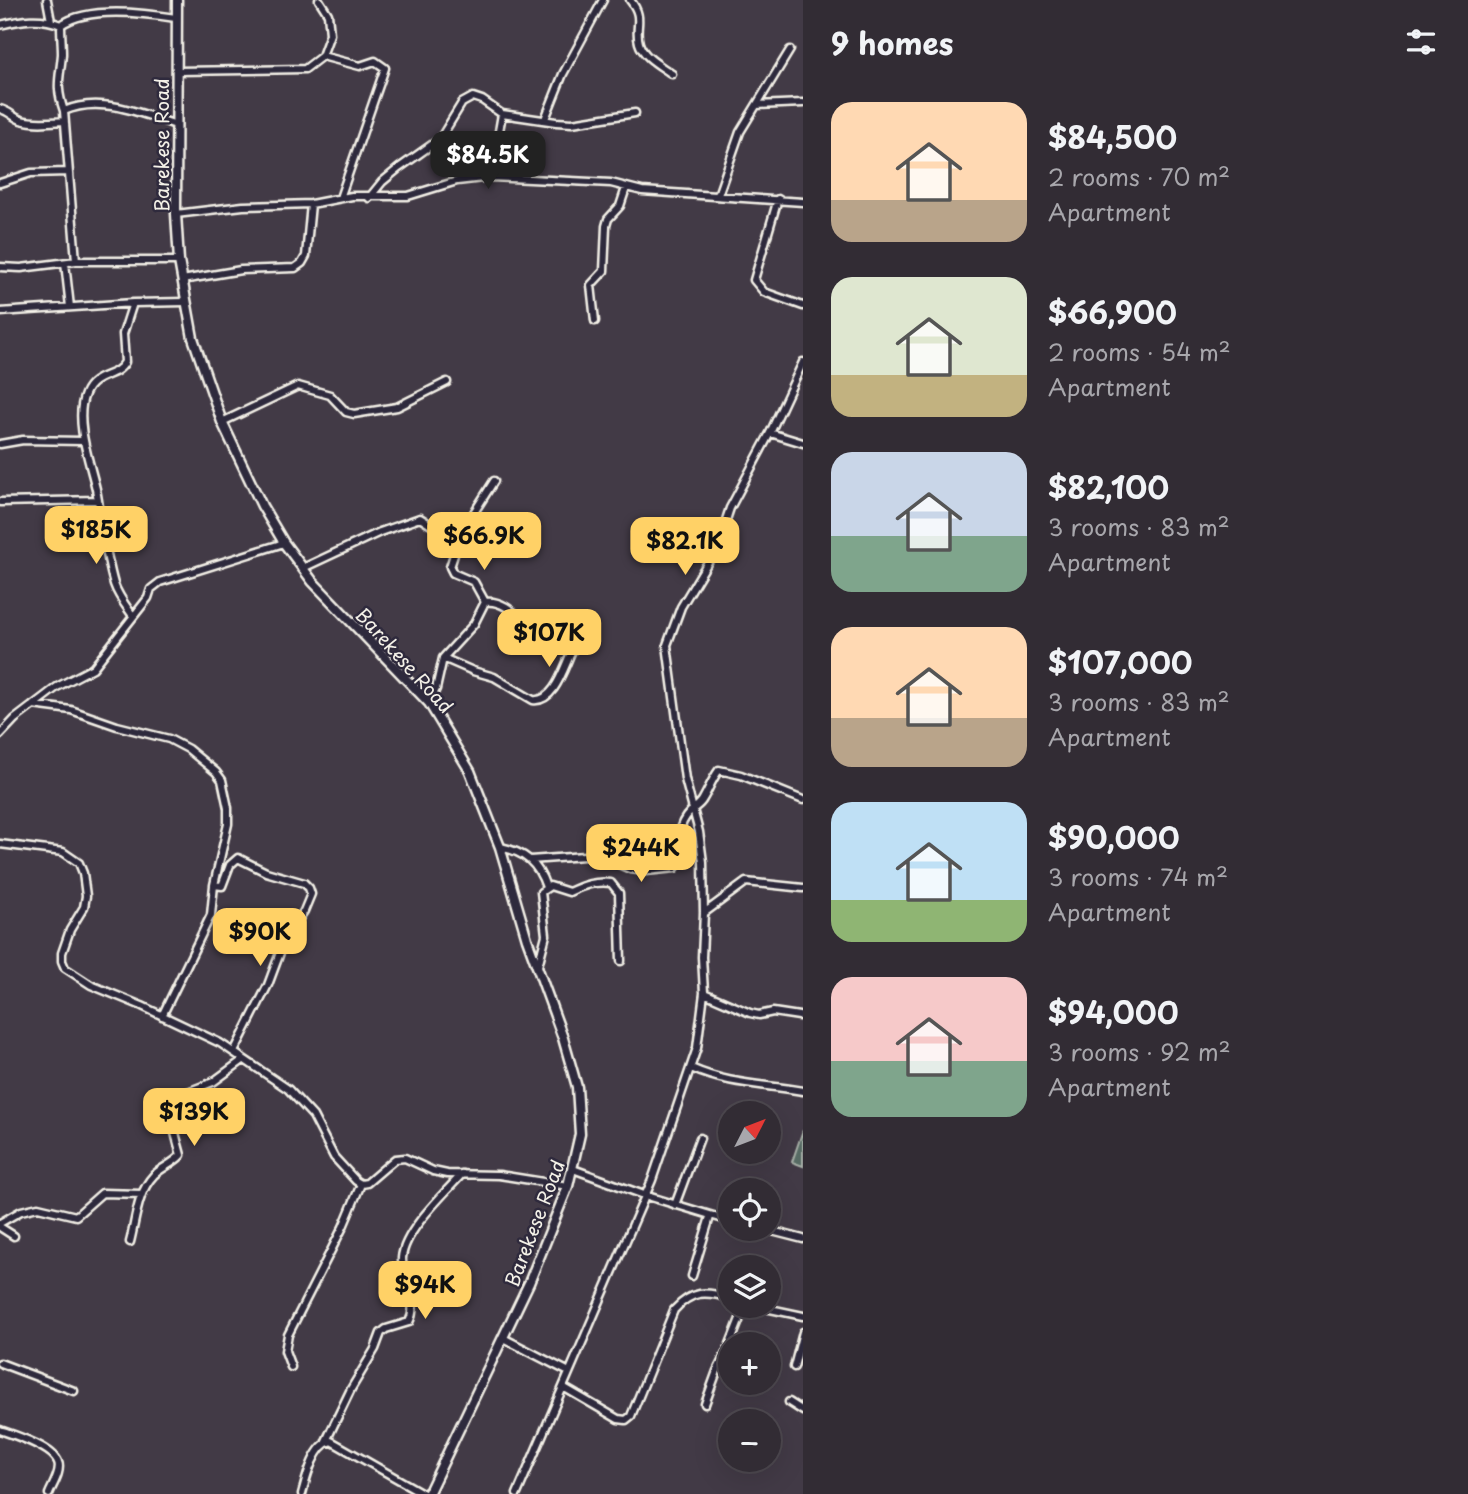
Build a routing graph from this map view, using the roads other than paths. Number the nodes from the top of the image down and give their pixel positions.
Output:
1 (47, 0) edge
2 (177, 0) edge
3 (319, 0) edge
4 (603, 0) edge
5 (630, 0) edge
6 (176, 18) junction
7 (51, 21) junction
8 (0, 25) edge
9 (61, 25) junction
10 (790, 50) dead end
11 (323, 55) junction
12 (177, 71) junction
13 (672, 74) dead end
14 (803, 103) edge
15 (757, 105) junction
16 (0, 110) edge
17 (64, 111) junction
18 (635, 113) dead end
19 (502, 114) junction
20 (545, 119) junction
21 (64, 121) junction
22 (176, 125) junction
23 (68, 172) junction
24 (491, 177) junction
25 (0, 183) edge
26 (626, 188) junction
27 (718, 195) junction
28 (340, 198) junction
29 (369, 198) junction
30 (778, 200) junction
31 (803, 202) edge
32 (311, 204) junction
33 (176, 214) junction
34 (76, 261) junction
35 (179, 261) junction
36 (65, 263) junction
37 (0, 267) edge
38 (182, 280) junction
39 (186, 302) junction
40 (134, 303) junction
41 (803, 306) edge
42 (70, 307) junction
43 (0, 312) edge
44 (595, 321) dead end
45 (803, 362) edge
46 (447, 382) dead end
47 (222, 422) junction
48 (770, 433) junction
49 (83, 441) junction
50 (803, 443) edge
51 (0, 444) edge
52 (494, 481) dead end
53 (97, 500) junction
54 (0, 502) edge
55 (459, 537) junction
56 (284, 543) junction
57 (303, 569) junction
58 (485, 602) junction
59 (134, 616) junction
60 (443, 658) junction
61 (429, 704) junction
62 (33, 705) junction
63 (0, 735) edge
64 (803, 800) edge
65 (692, 808) junction
66 (0, 844) edge
67 (500, 847) junction
68 (530, 860) junction
69 (214, 885) junction
70 (545, 887) junction
71 (803, 888) edge
72 (704, 914) junction
73 (621, 961) dead end
74 (537, 967) junction
75 (704, 993) junction
76 (162, 1016) junction
77 (799, 1016) dead end
78 (234, 1052) junction
79 (243, 1060) junction
80 (691, 1068) junction
81 (803, 1091) edge
82 (700, 1138) dead end
83 (573, 1170) junction
84 (462, 1174) junction
85 (361, 1184) junction
86 (568, 1186) junction
87 (142, 1194) junction
88 (644, 1195) junction
89 (675, 1205) junction
90 (710, 1217) junction
91 (718, 1219) edge
92 (0, 1225) edge
93 (781, 1233) edge
94 (15, 1236) dead end
95 (803, 1239) edge
96 (130, 1242) dead end
97 (692, 1276) dead end
98 (718, 1295) edge
99 (781, 1311) edge
100 (803, 1316) edge
101 (803, 1332) edge
102 (503, 1338) junction
103 (0, 1363) edge
104 (291, 1367) dead end
105 (793, 1367) dead end
106 (718, 1369) edge
107 (569, 1372) junction
108 (564, 1387) junction
109 (74, 1391) dead end
110 (789, 1402) dead end
111 (705, 1404) dead end
112 (803, 1411) edge
113 (0, 1430) edge
114 (326, 1441) junction
115 (49, 1494) edge
116 (302, 1494) edge
117 (426, 1494) edge
118 (517, 1494) edge

1 - 7 street
2 - 6 main road, Barekese Road
3 - 11 street
4 - 20 street
5 - 13 street
6 - 9 street
6 - 12 main road, Barekese Road
7 - 8 street
7 - 9 street
9 - 17 street
10 - 15 street
11 - 12 street
11 - 28 street
12 - 22 main road, Barekese Road
14 - 15 street
15 - 27 street
16 - 21 street
17 - 21 street
17 - 22 street
18 - 20 street
19 - 20 street
19 - 24 street
19 - 29 street
21 - 23 street
22 - 33 main road, Barekese Road
23 - 25 street
23 - 34 street
24 - 26 street
24 - 29 street
26 - 27 street
26 - 44 street
27 - 30 street
28 - 29 street
28 - 32 street
30 - 31 street
30 - 41 street
32 - 33 street
32 - 38 street
33 - 35 main road, Barekese Road
34 - 35 street
34 - 36 street
35 - 38 main road, Barekese Road
36 - 37 street
36 - 42 street
38 - 39 main road, Barekese Road
39 - 40 street
39 - 47 main road, Barekese Road
40 - 42 street
40 - 49 street
42 - 43 street
45 - 48 street
46 - 47 street
47 - 56 main road, Barekese Road
48 - 50 street
48 - 65 street
49 - 51 street
49 - 53 street
52 - 55 street
53 - 54 street
53 - 59 street
55 - 57 street
55 - 58 street
56 - 57 main road, Barekese Road
56 - 59 street
57 - 61 main road, Barekese Road
58 - 60 street
58 - 60 street
59 - 62 street
60 - 61 street
61 - 67 main road, Barekese Road
62 - 63 street
62 - 69 street
64 - 65 street
65 - 68 street
65 - 72 street
66 - 76 street
67 - 68 street
67 - 74 main road, Barekese Road
68 - 70 street
69 - 76 street
69 - 78 street
70 - 73 street
70 - 74 street
71 - 72 street
72 - 75 street
74 - 83 main road, Barekese Road
75 - 77 street
75 - 80 street
76 - 78 street
78 - 79 street
79 - 85 street
79 - 87 street
80 - 81 street
80 - 88 street
82 - 89 street
83 - 86 main road, Barekese Road
83 - 88 street
84 - 85 street
84 - 86 street
84 - 114 street
85 - 104 street
86 - 102 main road, Barekese Road
87 - 92 street
87 - 96 street
88 - 89 street
88 - 107 street
89 - 90 street
90 - 91 street
90 - 97 street
92 - 94 street
93 - 95 street
98 - 108 street
99 - 100 street
101 - 105 street
102 - 107 street
102 - 117 main road, Barekese Road
103 - 109 street
106 - 111 street
107 - 108 street
108 - 118 street
110 - 112 street
113 - 115 street
114 - 116 street
114 - 117 street

